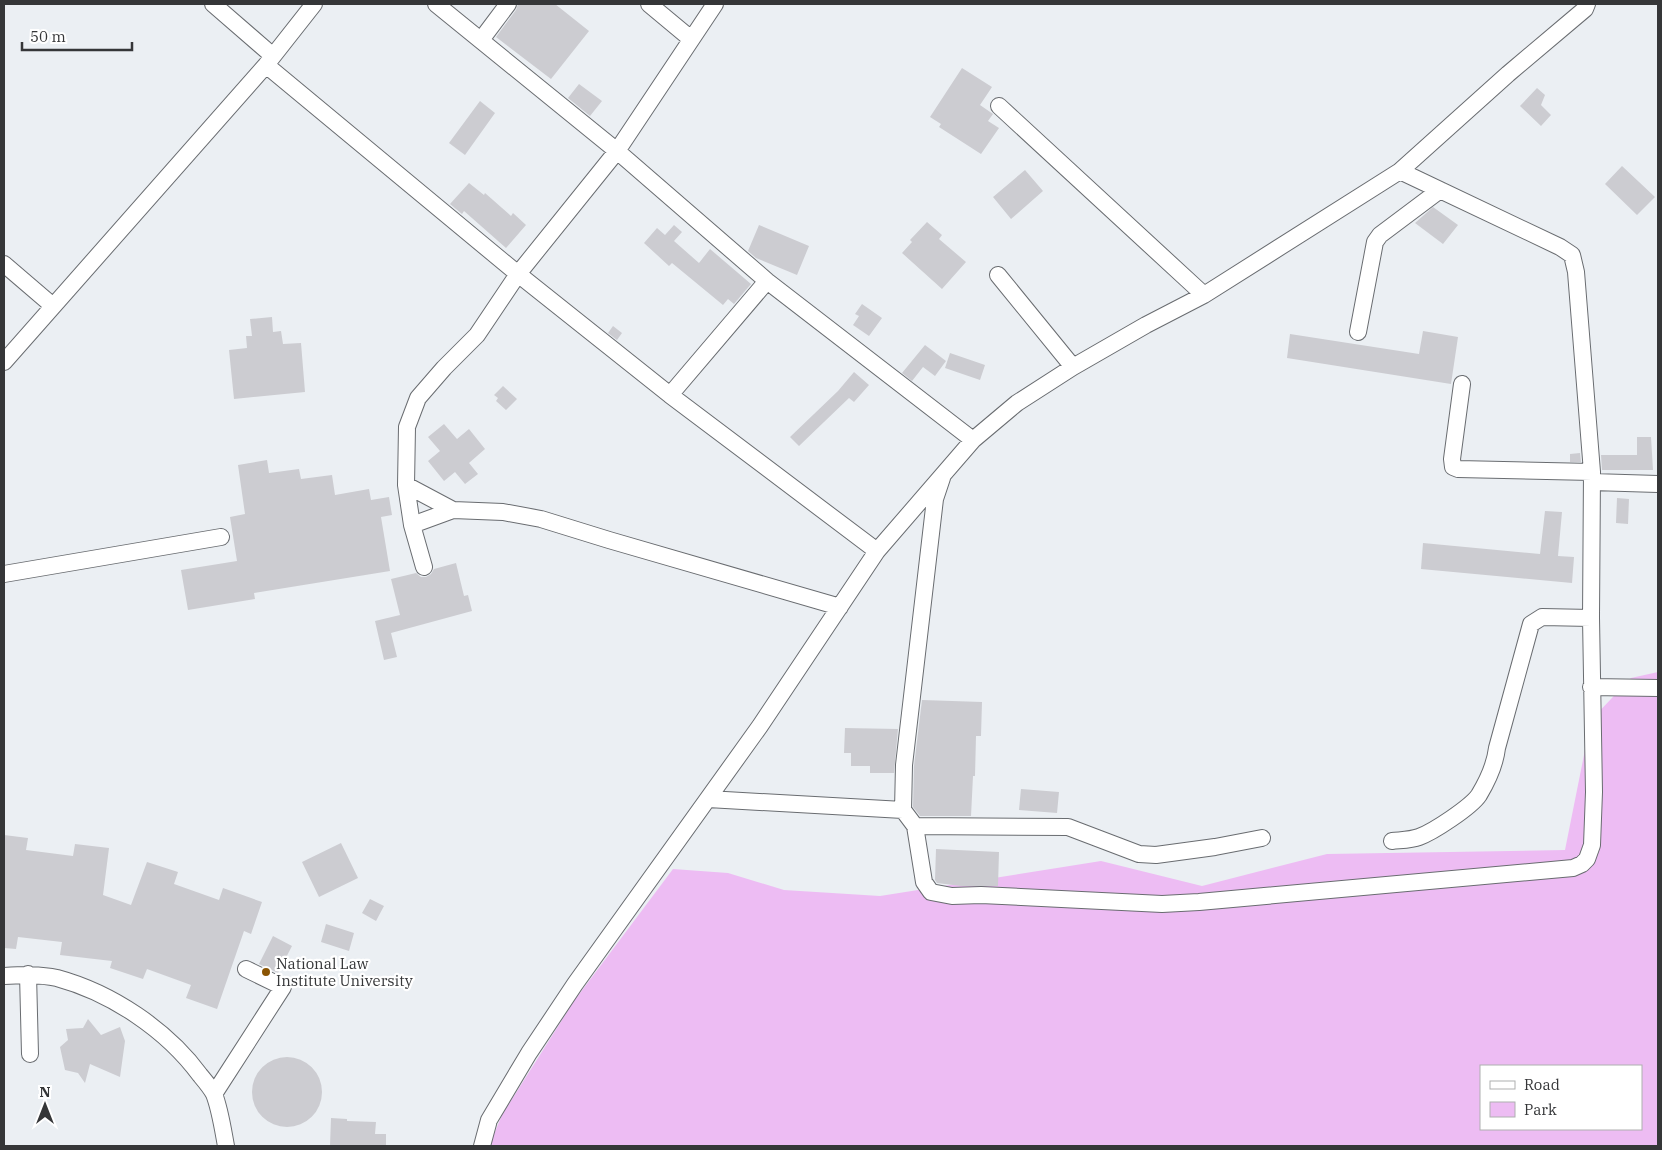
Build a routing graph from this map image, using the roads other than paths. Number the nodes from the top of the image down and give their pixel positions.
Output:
1 (213, 4) edge
2 (314, 4) edge
3 (436, 4) edge
4 (508, 4) edge
5 (649, 4) edge
6 (715, 4) edge
7 (1583, 5) edge
8 (691, 39) junction
9 (481, 40) junction
10 (270, 61) junction
11 (999, 106) dead end
12 (617, 152) junction
13 (1400, 171) junction
14 (1440, 190) junction
15 (4, 264) edge
16 (518, 274) junction
17 (998, 274) dead end
18 (767, 281) junction
19 (1204, 295) junction
20 (53, 306) junction
21 (1358, 332) dead end
22 (4, 362) edge
23 (1072, 367) junction
24 (1462, 384) dead end
25 (670, 395) junction
26 (973, 440) junction
27 (943, 474) junction
28 (1592, 477) junction
29 (1658, 484) edge
30 (406, 485) junction
31 (453, 510) junction
32 (412, 526) junction
33 (221, 537) dead end
34 (877, 551) junction
35 (424, 566) dead end
36 (4, 574) edge
37 (840, 607) junction
38 (1590, 618) junction
39 (1591, 687) junction
40 (1658, 688) edge
41 (708, 799) junction
42 (902, 810) junction
43 (915, 826) junction
44 (1262, 838) dead end
45 (1392, 841) dead end
46 (246, 969) dead end
47 (28, 974) junction
48 (4, 976) edge
49 (30, 1054) dead end
50 (214, 1094) junction
51 (226, 1146) edge
52 (482, 1146) edge

1 - 10 street
2 - 10 street
3 - 9 street
4 - 9 street
5 - 8 street
6 - 8 street
7 - 13 street
8 - 12 street
9 - 12 street
10 - 16 street
10 - 20 street
11 - 19 street
12 - 16 street
12 - 18 street
13 - 14 street
13 - 19 street
14 - 21 street
14 - 28 street
15 - 20 street
16 - 25 street
16 - 30 street
17 - 23 street
18 - 25 street
18 - 26 street
19 - 23 street
20 - 22 street
23 - 26 street
24 - 28 street
25 - 34 street
26 - 27 street
27 - 34 street
27 - 42 street
28 - 29 street
28 - 38 street
30 - 31 street
30 - 32 street
31 - 32 street
31 - 37 street
32 - 35 street
33 - 36 street
34 - 37 street
37 - 41 street
38 - 39 street
38 - 45 street
39 - 40 street
39 - 43 street
41 - 42 street
41 - 52 street
42 - 43 street
43 - 44 street
46 - 50 street
47 - 48 street
47 - 49 street
47 - 50 street
50 - 51 street

